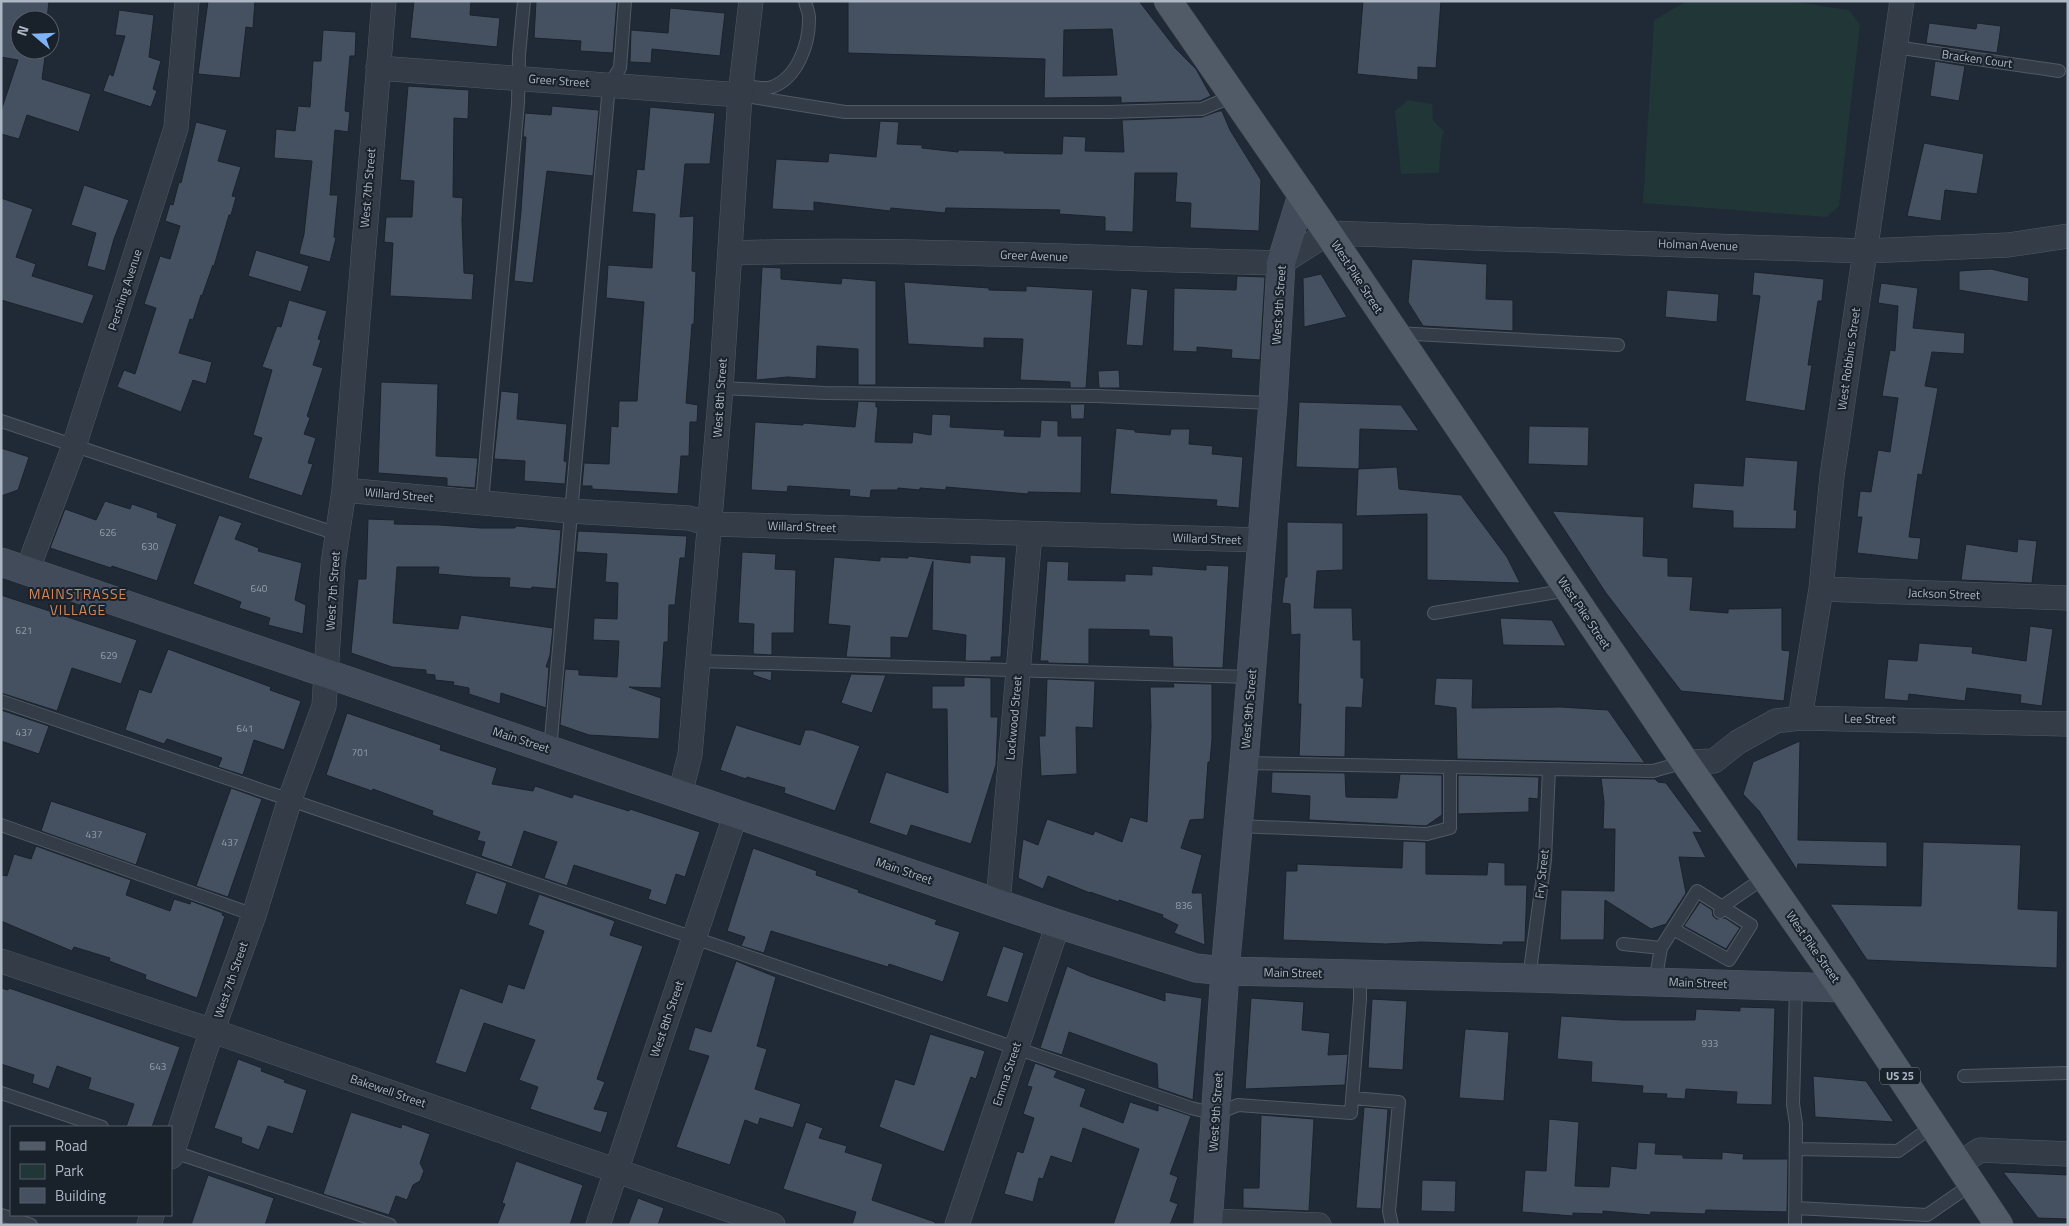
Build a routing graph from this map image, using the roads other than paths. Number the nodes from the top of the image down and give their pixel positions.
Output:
1 (187, 1) edge
2 (384, 1) edge
3 (524, 1) edge
4 (625, 1) edge
5 (751, 1) edge
6 (805, 1) edge
7 (1168, 1) edge
8 (1902, 1) edge
9 (1895, 47) junction
10 (378, 68) junction
11 (2060, 71) dead end
12 (519, 78) junction
13 (609, 85) junction
14 (740, 90) junction
15 (1233, 96) junction
16 (1302, 195) junction
17 (1328, 233) junction
18 (2068, 236) edge
19 (1865, 251) junction
20 (731, 254) junction
21 (1281, 263) junction
22 (1394, 333) junction
23 (1618, 345) dead end
24 (721, 388) junction
25 (1273, 403) junction
26 (1, 421) edge
27 (74, 446) junction
28 (344, 490) junction
29 (482, 502) junction
30 (570, 510) junction
31 (710, 524) junction
32 (337, 534) junction
33 (1030, 534) junction
34 (1261, 540) junction
35 (1, 562) edge
36 (27, 571) junction
37 (1821, 589) junction
38 (1568, 590) junction
39 (2068, 598) edge
40 (1434, 613) dead end
41 (699, 661) junction
42 (1018, 671) junction
43 (326, 675) junction
44 (1251, 677) junction
45 (1, 701) edge
46 (1800, 718) junction
47 (2068, 724) edge
48 (550, 750) junction
49 (1684, 762) junction
50 (1244, 763) junction
51 (1450, 767) junction
52 (1549, 769) junction
53 (680, 794) junction
54 (290, 799) junction
55 (736, 813) junction
56 (1, 826) edge
57 (1238, 826) junction
58 (1765, 877) junction
59 (998, 903) junction
60 (1721, 909) junction
61 (254, 915) junction
62 (1058, 924) junction
63 (1673, 929) junction
64 (694, 938) junction
65 (1623, 944) dead end
66 (1661, 948) junction
67 (1, 961) edge
68 (1225, 971) junction
69 (1360, 974) junction
70 (1529, 978) junction
71 (1655, 982) junction
72 (1796, 987) junction
73 (1842, 988) junction
74 (213, 1031) junction
75 (1016, 1047) junction
76 (2068, 1072) edge
77 (1964, 1076) dead end
78 (1, 1093) edge
79 (1353, 1098) junction
80 (1216, 1114) junction
81 (99, 1126) edge
82 (1933, 1126) junction
83 (1797, 1149) junction
84 (172, 1153) edge
85 (2068, 1154) edge
86 (616, 1169) junction
87 (1965, 1174) junction
88 (1796, 1208) junction
89 (1, 1215) edge
90 (374, 1222) edge
91 (1208, 1223) edge
92 (31, 1225) edge
93 (390, 1225) edge
94 (598, 1225) edge
95 (773, 1225) edge
96 (957, 1225) edge
97 (1319, 1225) edge
98 (1392, 1225) edge
99 (1795, 1225) edge
100 (1999, 1225) edge

1 - 27 street, Pershing Avenue
2 - 10 street, West 7th Street
3 - 12 lane
4 - 13 lane
5 - 14 street, West 8th Street
6 - 14 lane
7 - 15 main road, West Pike Street
8 - 9 street, West Robbins Street
9 - 11 lane, Bracken Court
9 - 19 street, West Robbins Street
10 - 12 street, Greer Street
10 - 28 street, West 7th Street
12 - 13 street, Greer Street
12 - 29 lane
13 - 14 street, Greer Street
13 - 30 lane
14 - 15 lane
14 - 20 street, West 8th Street
15 - 16 main road, West Pike Street
16 - 17 main road, West Pike Street
16 - 21 main road, West 9th Street
17 - 19 street, Holman Avenue
17 - 21 street
17 - 22 main road, West Pike Street
18 - 19 street, Holman Avenue
19 - 37 street, West Robbins Street
20 - 21 street, Greer Avenue
20 - 24 street, West 8th Street
21 - 25 main road, West 9th Street
22 - 23 lane
22 - 38 main road, West Pike Street
24 - 25 lane
24 - 31 street, West 8th Street
25 - 34 main road, West 9th Street
26 - 27 lane
27 - 32 lane
27 - 36 street, Pershing Avenue
28 - 29 street, Willard Street
28 - 32 street, West 7th Street
29 - 30 street, Willard Street
30 - 31 street, Willard Street
30 - 48 lane
31 - 33 street, Willard Street
31 - 41 street, West 8th Street
32 - 43 street, West 7th Street
33 - 34 street, Willard Street
33 - 42 street, Lockwood Street
34 - 44 main road, West 9th Street
35 - 36 main road, Main Street
36 - 43 main road, Main Street
37 - 39 street, Jackson Street
37 - 46 street, West Robbins Street
38 - 40 lane
38 - 49 main road, West Pike Street
41 - 42 lane
41 - 53 street, West 8th Street
42 - 44 lane
42 - 59 street, Lockwood Street
43 - 48 main road, Main Street
43 - 54 street, West 7th Street
44 - 50 main road, West 9th Street
45 - 54 lane
46 - 47 street, Lee Street
46 - 49 street, Lee Street
48 - 53 main road, Main Street
49 - 52 lane
49 - 58 main road, West Pike Street
50 - 51 lane
50 - 57 main road, West 9th Street
51 - 52 lane
51 - 57 lane
52 - 70 lane, Fry Street
53 - 55 main road, Main Street
54 - 61 street, West 7th Street
54 - 64 lane
55 - 59 main road, Main Street
55 - 64 street, West 8th Street
56 - 61 lane
57 - 68 main road, West 9th Street
58 - 60 lane
58 - 73 main road, West Pike Street
59 - 62 main road, Main Street
60 - 63 lane
60 - 63 lane
61 - 74 street, West 7th Street
62 - 68 main road, Main Street
62 - 75 street, Emma Street
63 - 66 lane
64 - 75 lane
64 - 86 street, West 8th Street
65 - 66 lane
66 - 71 lane
67 - 74 street, Bakewell Street
68 - 69 main road, Main Street
68 - 80 main road, West 9th Street
69 - 70 main road, Main Street
69 - 79 lane
70 - 71 main road, Main Street
71 - 72 main road, Main Street
72 - 73 main road, Main Street
72 - 83 lane
73 - 82 main road, West Pike Street / US 25
74 - 84 street, West 7th Street
74 - 86 street, Bakewell Street
75 - 80 lane
75 - 96 street, Emma Street
76 - 77 lane
78 - 81 lane
79 - 80 lane
79 - 98 lane
80 - 91 main road, West 9th Street
82 - 83 lane
82 - 87 main road, West Pike Street / US 25
83 - 88 lane
84 - 90 lane
85 - 87 street
86 - 94 street, West 8th Street
86 - 95 street, Bakewell Street
87 - 88 lane
87 - 100 main road, West Pike Street / US 25
88 - 99 lane
89 - 92 lane
90 - 93 lane
91 - 97 street

